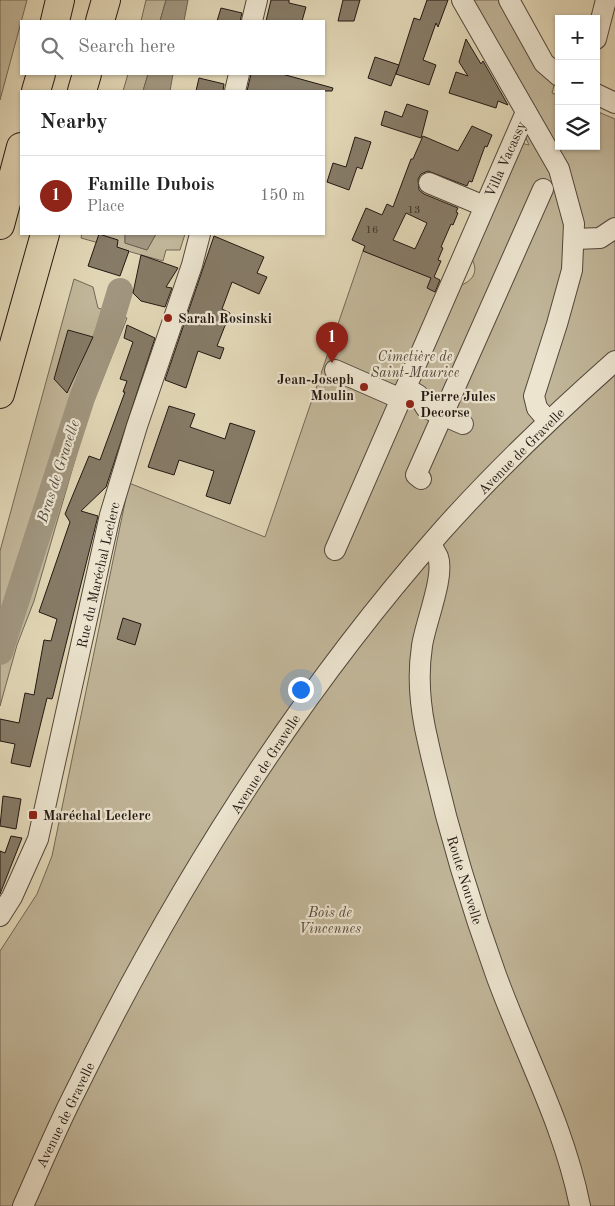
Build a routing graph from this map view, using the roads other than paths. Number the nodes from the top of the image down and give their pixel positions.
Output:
1 (60, 0) edge
2 (106, 0) edge
3 (257, 0) edge
4 (462, 0) edge
5 (509, 0) edge
6 (606, 0) edge
7 (54, 20) edge
8 (100, 20) edge
9 (252, 20) edge
10 (600, 24) edge
11 (555, 73) edge
12 (41, 75) edge
13 (86, 75) edge
14 (239, 75) edge
15 (36, 90) edge
16 (82, 90) edge
17 (235, 90) edge
18 (600, 96) edge
19 (615, 103) edge
20 (526, 112) junction
21 (20, 151) edge
22 (429, 182) dead end
23 (543, 189) dead end
24 (484, 206) junction
25 (0, 225) edge
26 (615, 228) edge
27 (45, 235) edge
28 (200, 235) edge
29 (575, 239) junction
30 (615, 361) edge
31 (335, 370) dead end
32 (0, 394) edge
33 (401, 398) junction
34 (434, 412) junction
35 (548, 422) junction
36 (463, 424) dead end
37 (421, 479) dead end
38 (431, 544) junction
39 (335, 550) dead end
40 (0, 916) edge
41 (23, 1206) edge
42 (580, 1206) edge

1 - 7 highway
2 - 8 highway
3 - 9 street
4 - 20 street
5 - 11 street
6 - 10 street
12 - 15 highway
13 - 16 highway
14 - 17 street
18 - 19 street
20 - 24 street, Villa Vacassy
20 - 29 street
21 - 25 highway
22 - 24 street, Villa Vacassy
23 - 34 street
24 - 33 street, Villa Vacassy
26 - 29 street
27 - 32 highway
28 - 40 street, Rue du Maréchal Leclerc
29 - 35 street
30 - 35 street, Avenue de Gravelle
31 - 33 street
33 - 34 street
33 - 39 street, Villa Vacassy
34 - 36 street
34 - 37 street
35 - 38 street, Avenue de Gravelle
38 - 41 street, Avenue de Gravelle
38 - 42 street, Route Nouvelle

